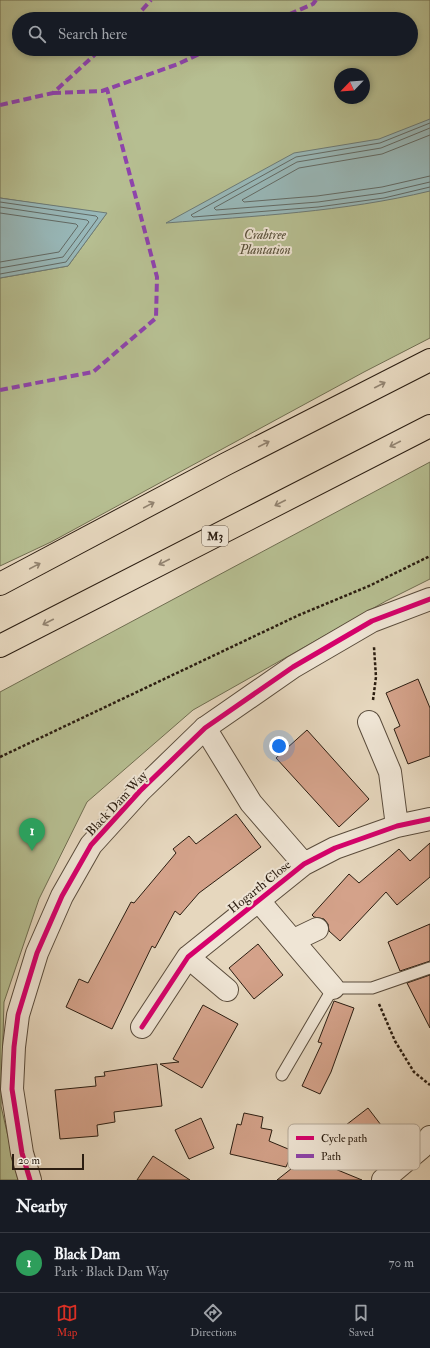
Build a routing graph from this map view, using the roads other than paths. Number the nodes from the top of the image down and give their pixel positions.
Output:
1 (430, 360) edge
2 (430, 426) edge
3 (0, 584) edge
4 (430, 599) edge
5 (0, 646) edge
6 (369, 722) road end
7 (205, 728) junction
8 (430, 819) edge
9 (397, 826) junction
10 (304, 864) junction
11 (258, 900) junction
12 (317, 929) dead end
13 (294, 940) junction
14 (188, 957) junction
15 (430, 968) edge
16 (333, 988) junction
17 (227, 990) dead end
18 (142, 1027) dead end
19 (282, 1075) dead end
20 (396, 1170) edge
21 (30, 1180) edge
22 (383, 1180) edge

3 -> 1 highway
2 -> 5 highway, M3
4 - 7 street, Black Dam Way
6 - 9 street
7 - 10 street, Hogarth Close
7 - 21 street, Black Dam Way
8 - 9 street, Hogarth Close
9 - 10 street, Hogarth Close
10 - 11 street, Hogarth Close
11 - 13 street, Hogarth Close
11 - 14 street, Hogarth Close
12 - 13 street
13 - 16 street, Hogarth Close
14 - 17 street
14 - 18 street, Hogarth Close
15 - 16 lane
16 - 19 lane
20 - 22 street

